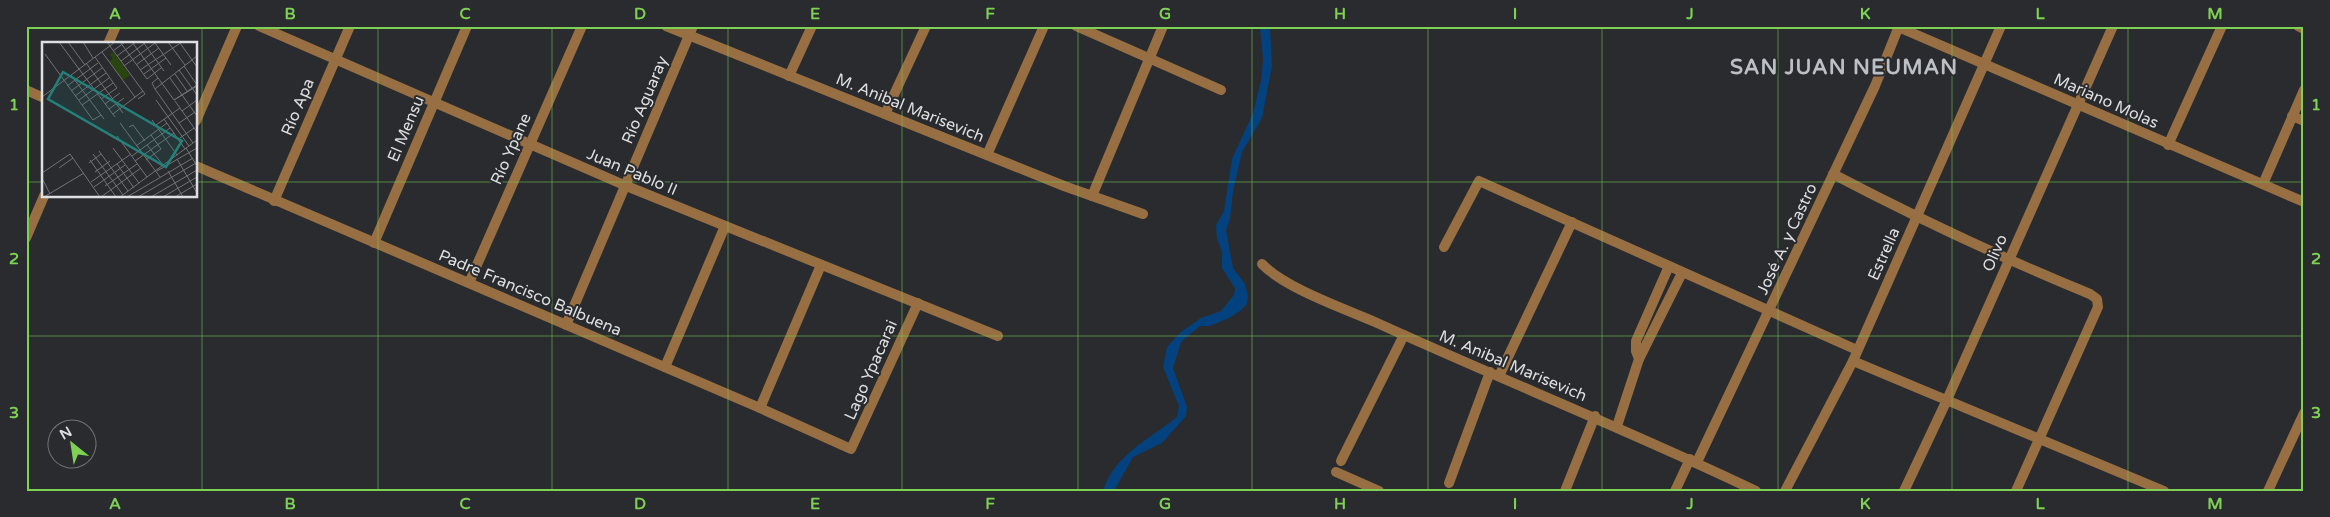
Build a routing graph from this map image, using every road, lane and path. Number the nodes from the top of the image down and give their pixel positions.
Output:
1 (116, 26) edge
2 (237, 26) edge
3 (258, 26) edge
4 (350, 26) edge
5 (467, 26) edge
6 (582, 26) edge
7 (666, 26) edge
8 (812, 26) edge
9 (926, 26) edge
10 (1044, 26) edge
11 (1076, 26) edge
12 (1163, 26) edge
13 (2001, 26) edge
14 (2113, 26) edge
15 (2222, 26) edge
16 (2298, 26) edge
17 (1898, 27) edge
18 (2304, 29) edge
19 (691, 31) edge
20 (109, 42) edge
21 (1149, 59) junction
22 (335, 60) junction
23 (1984, 64) junction
24 (789, 76) junction
25 (26, 90) edge
26 (1221, 90) dead end
27 (2304, 90) edge
28 (42, 97) edge
29 (434, 102) junction
30 (2078, 106) junction
31 (885, 114) junction
32 (198, 116) edge
33 (2292, 116) junction
34 (2304, 121) edge
35 (530, 144) junction
36 (2168, 145) junction
37 (987, 155) junction
38 (198, 167) edge
39 (1833, 174) junction
40 (2262, 184) junction
41 (624, 185) junction
42 (1092, 196) junction
43 (43, 198) edge
44 (274, 201) junction
45 (2304, 202) edge
46 (1143, 214) dead end
47 (1917, 217) junction
48 (1572, 222) junction
49 (725, 226) junction
50 (26, 238) edge
51 (374, 243) junction
52 (1444, 247) dead end
53 (2008, 261) junction
54 (1262, 264) dead end
55 (821, 265) junction
56 (1669, 266) junction
57 (1682, 273) junction
58 (469, 283) junction
59 (918, 303) junction
60 (1770, 311) junction
61 (566, 324) junction
62 (1404, 335) junction
63 (998, 336) dead end
64 (1857, 350) junction
65 (1639, 359) junction
66 (1853, 361) junction
67 (665, 367) junction
68 (1494, 374) junction
69 (1946, 402) junction
70 (760, 408) junction
71 (2304, 413) edge
72 (1595, 416) junction
73 (1616, 426) junction
74 (2040, 441) junction
75 (851, 449) joint
76 (1341, 461) dead end
77 (1694, 461) junction
78 (1336, 472) dead end
79 (1449, 484) dead end
80 (2270, 490) edge
81 (1379, 491) edge
82 (1565, 491) edge
83 (1675, 491) edge
84 (1756, 491) edge
85 (1785, 491) edge
86 (1904, 491) edge
87 (2016, 491) edge
88 (2164, 491) edge

1 - 20 street
2 - 32 street
3 - 22 street, Juan Pablo II
4 - 22 street, Río Apa
5 - 29 street, El Mensu
6 - 35 street, Río Ypane
7 - 19 street, M. Anibal Marisevich
8 - 24 street
9 - 31 street
10 - 37 street
11 - 21 street
12 - 21 street
13 - 23 street, Estrella
14 - 30 street, Olivo
15 - 36 street
16 - 18 street
17 - 23 street, Mariano Molas
17 - 39 street, José A. y Castro
19 - 24 street, M. Anibal Marisevich
19 - 41 street, Río Aguaray
21 - 26 street
21 - 42 street
22 - 29 street, Juan Pablo II
22 - 44 street, Río Apa
23 - 30 street, Mariano Molas
23 - 47 street, Estrella
24 - 31 street, M. Anibal Marisevich
25 - 28 street
27 - 33 street
29 - 35 street, Juan Pablo II
29 - 51 street, El Mensu
30 - 36 street, Mariano Molas
30 - 53 street, Olivo
31 - 37 street, M. Anibal Marisevich
33 - 34 street
33 - 40 street
35 - 41 street, Juan Pablo II
35 - 58 street, Río Ypane
36 - 40 street, Mariano Molas
37 - 42 street, M. Anibal Marisevich
38 - 44 street, Padre Francisco Balbuena
39 - 47 street
39 - 60 street, José A. y Castro
40 - 45 street, Mariano Molas
41 - 49 street, Juan Pablo II
41 - 61 street, Río Aguaray
42 - 46 street, M. Anibal Marisevich
43 - 50 street
44 - 51 street, Padre Francisco Balbuena
47 - 53 street
47 - 64 street, Estrella
48 - 52 street
48 - 56 street
48 - 68 street
49 - 55 street, Juan Pablo II
49 - 67 street
51 - 58 street, Padre Francisco Balbuena
53 - 69 street, Olivo
53 - 74 street
54 - 62 street, M. Anibal Marisevich
55 - 59 street, Juan Pablo II
55 - 70 street
56 - 57 street
56 - 65 street
57 - 60 street
57 - 65 street
58 - 61 street, Padre Francisco Balbuena
59 - 63 street, Juan Pablo II
59 - 75 street, Lago Ypacarai
60 - 64 street
60 - 77 street, José A. y Castro
61 - 67 street, Padre Francisco Balbuena
62 - 68 street, M. Anibal Marisevich
62 - 76 street
64 - 66 street, Estrella
65 - 73 street
66 - 69 street
66 - 85 street, Estrella
67 - 70 street, Padre Francisco Balbuena
68 - 72 street, M. Anibal Marisevich
68 - 79 street
69 - 74 street
69 - 86 street, Olivo
70 - 75 street, Padre Francisco Balbuena
71 - 80 street
72 - 73 street, M. Anibal Marisevich
72 - 82 street
73 - 77 street, M. Anibal Marisevich
74 - 87 street
74 - 88 street
77 - 83 street, José A. y Castro
77 - 84 street, M. Anibal Marisevich
78 - 81 street

